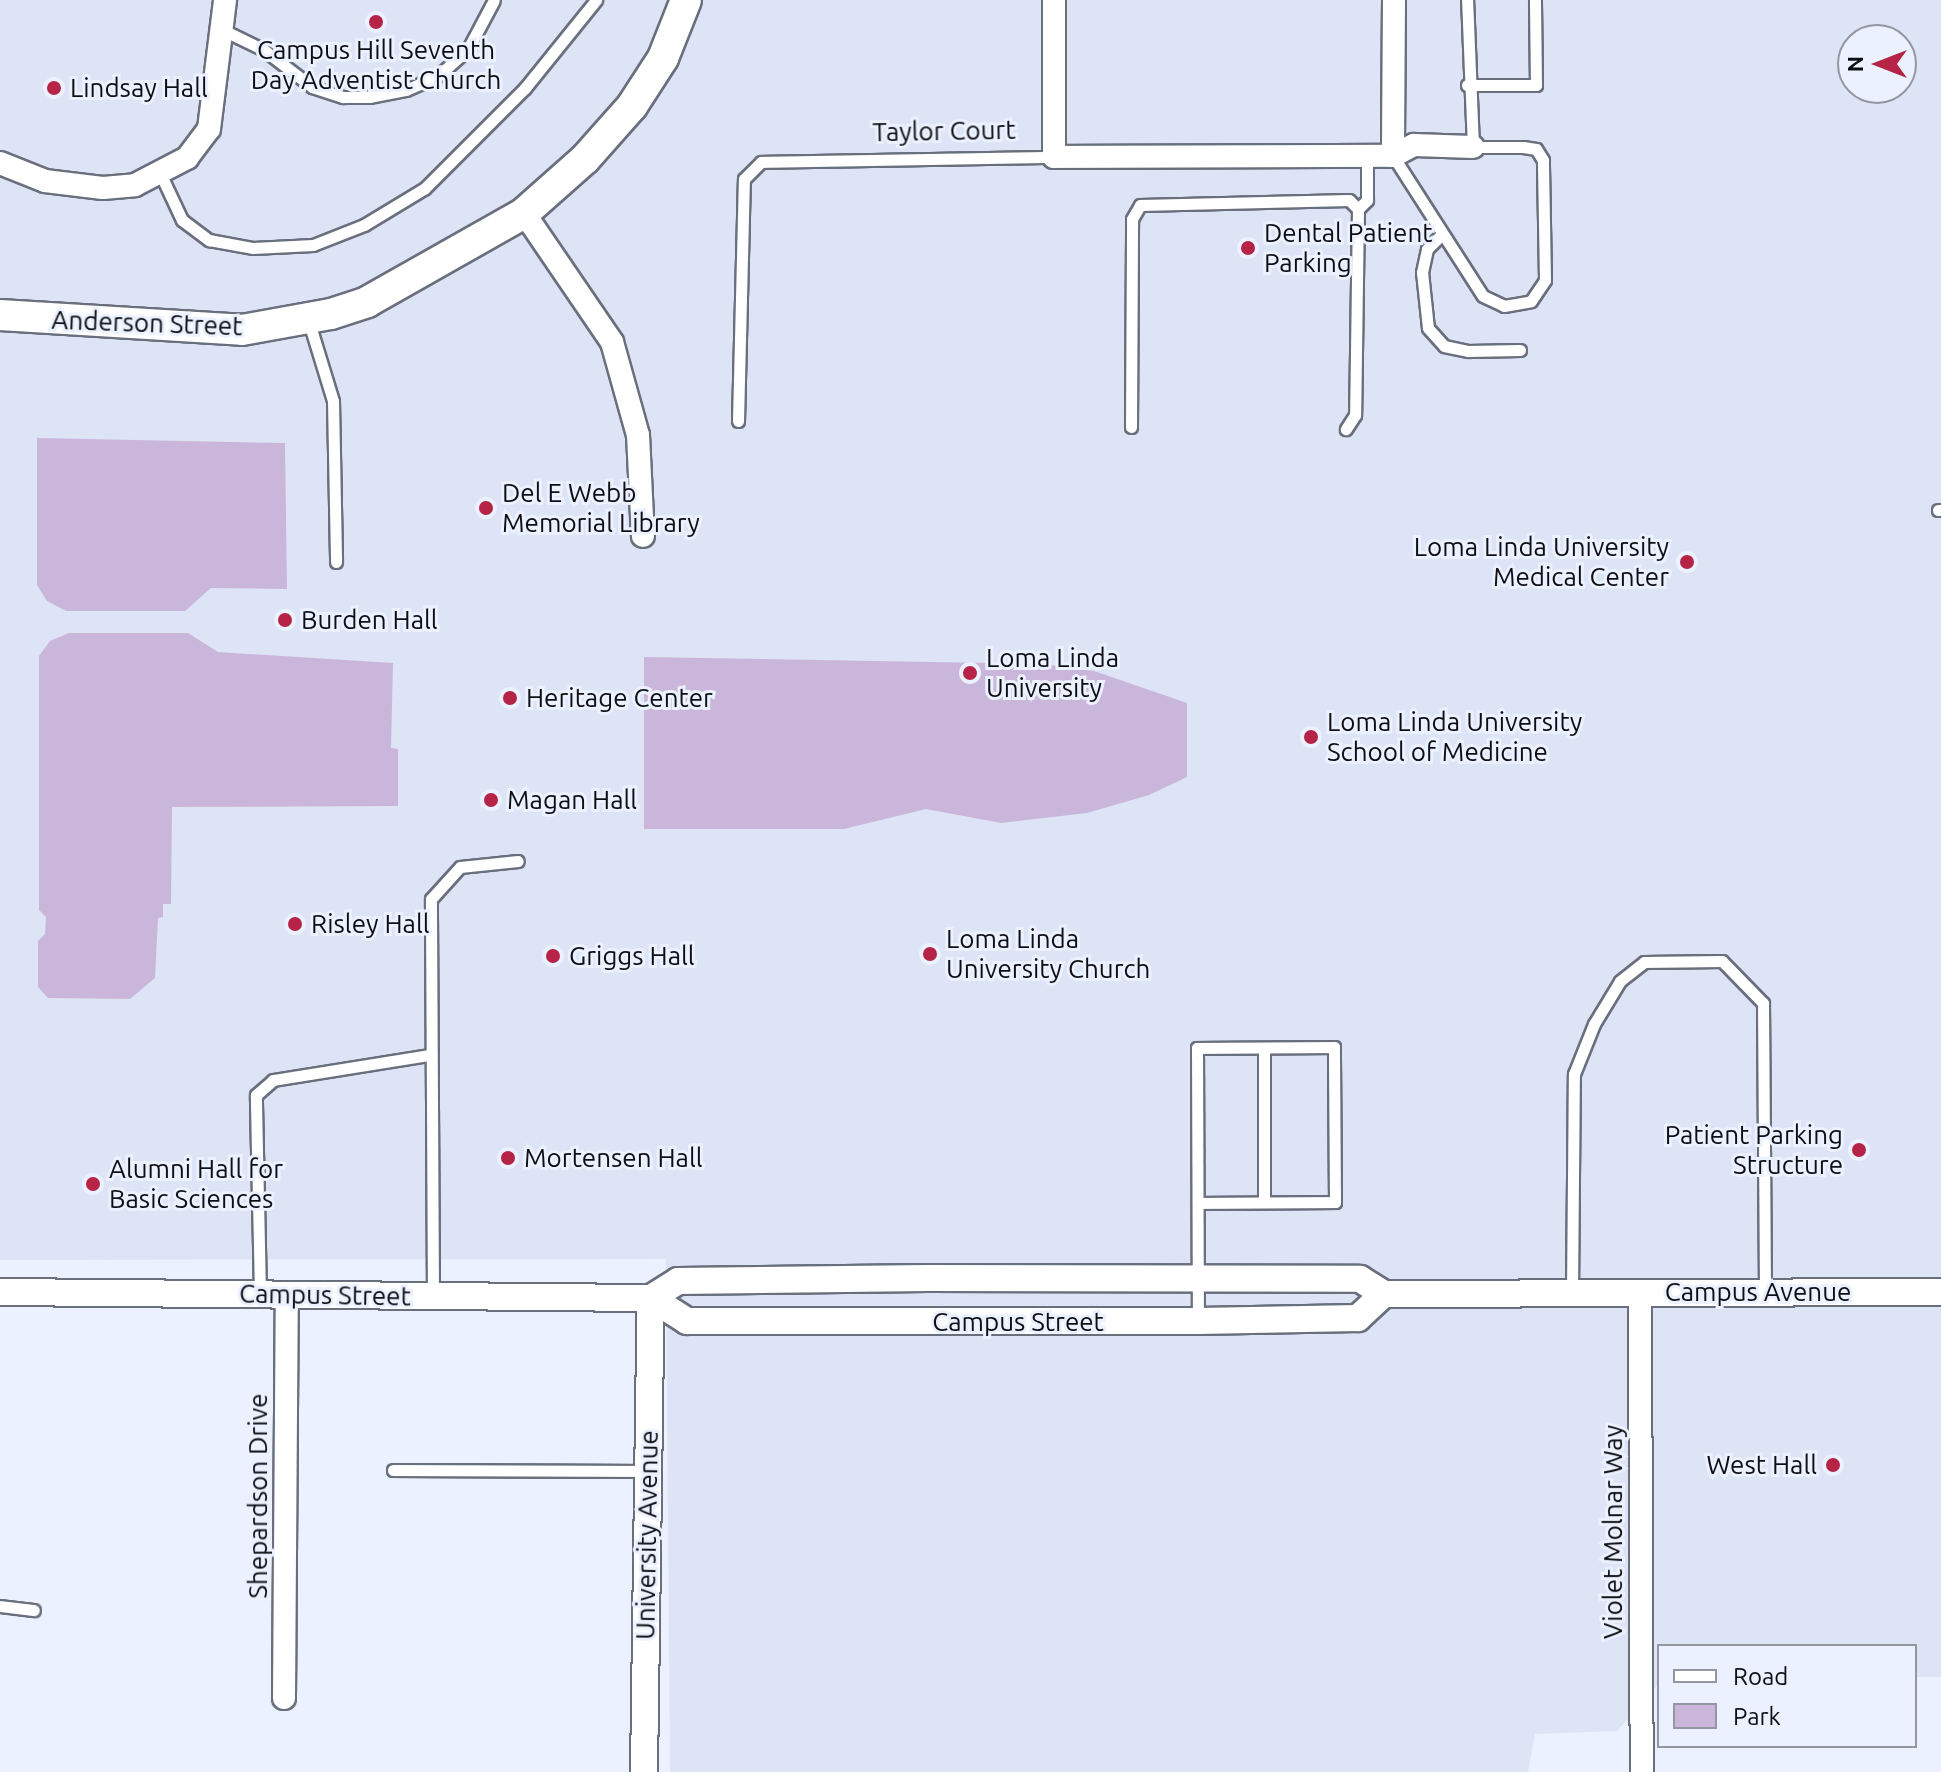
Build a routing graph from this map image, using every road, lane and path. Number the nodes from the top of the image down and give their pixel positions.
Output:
1 (225, 0) edge
2 (494, 0) edge
3 (596, 0) edge
4 (686, 0) edge
5 (1054, 0) edge
6 (1394, 0) edge
7 (1467, 0) edge
8 (1535, 0) edge
9 (223, 30) junction
10 (1467, 85) junction
11 (1473, 147) junction
12 (1367, 155) junction
13 (1393, 156) junction
14 (1054, 157) junction
15 (0, 163) edge
16 (160, 173) junction
17 (1358, 209) junction
18 (524, 213) junction
19 (1442, 234) junction
20 (0, 315) edge
21 (308, 318) junction
22 (1520, 350) dead end
23 (738, 421) dead end
24 (1131, 427) dead end
25 (1346, 429) dead end
26 (643, 536) dead end
27 (336, 562) dead end
28 (518, 861) dead end
29 (1264, 1048) junction
30 (429, 1055) junction
31 (1264, 1202) junction
32 (1198, 1203) junction
33 (1198, 1279) junction
34 (0, 1292) edge
35 (1572, 1292) junction
36 (1640, 1292) junction
37 (1765, 1292) junction
38 (1941, 1292) edge
39 (260, 1294) junction
40 (287, 1294) junction
41 (1384, 1294) junction
42 (433, 1296) junction
43 (651, 1298) junction
44 (1198, 1321) junction
45 (393, 1470) dead end
46 (648, 1471) junction
47 (0, 1606) edge
48 (34, 1610) dead end
49 (284, 1698) dead end
50 (644, 1772) edge
51 (1642, 1772) edge

1 - 9 street
2 - 9 lane
3 - 16 lane
4 - 18 main road, Anderson Street
5 - 14 street
6 - 13 street
7 - 10 lane
8 - 10 lane
9 - 16 street
10 - 11 lane
11 - 13 street, Taylor Court
11 - 19 lane
12 - 13 street, Taylor Court
12 - 14 street, Taylor Court
12 - 17 lane
13 - 19 lane
14 - 23 lane, Taylor Court
15 - 16 street
17 - 24 lane
17 - 25 lane
18 - 21 main road, Anderson Street
18 - 26 street
19 - 22 lane
20 - 21 main road, Anderson Street
21 - 27 lane
28 - 30 lane
29 - 31 lane
29 - 31 lane
29 - 32 lane
30 - 39 lane
30 - 42 lane
31 - 32 lane
32 - 33 lane
33 - 41 street, Campus Street
33 - 43 street, Campus Street
33 - 44 lane
34 - 39 street, Campus Street
35 - 36 street, Campus Street
35 - 37 lane
35 - 41 street, Campus Street
36 - 37 street, Campus Avenue
36 - 51 street, Violet Molnar Way
37 - 38 street, Campus Avenue
39 - 40 street, Campus Street
40 - 42 street, Campus Street
40 - 49 street, Shepardson Drive
41 - 44 street, Campus Street
42 - 43 street, Campus Street
43 - 44 street, Campus Street
43 - 46 street, University Avenue
45 - 46 lane
46 - 50 street, University Avenue
47 - 48 lane

